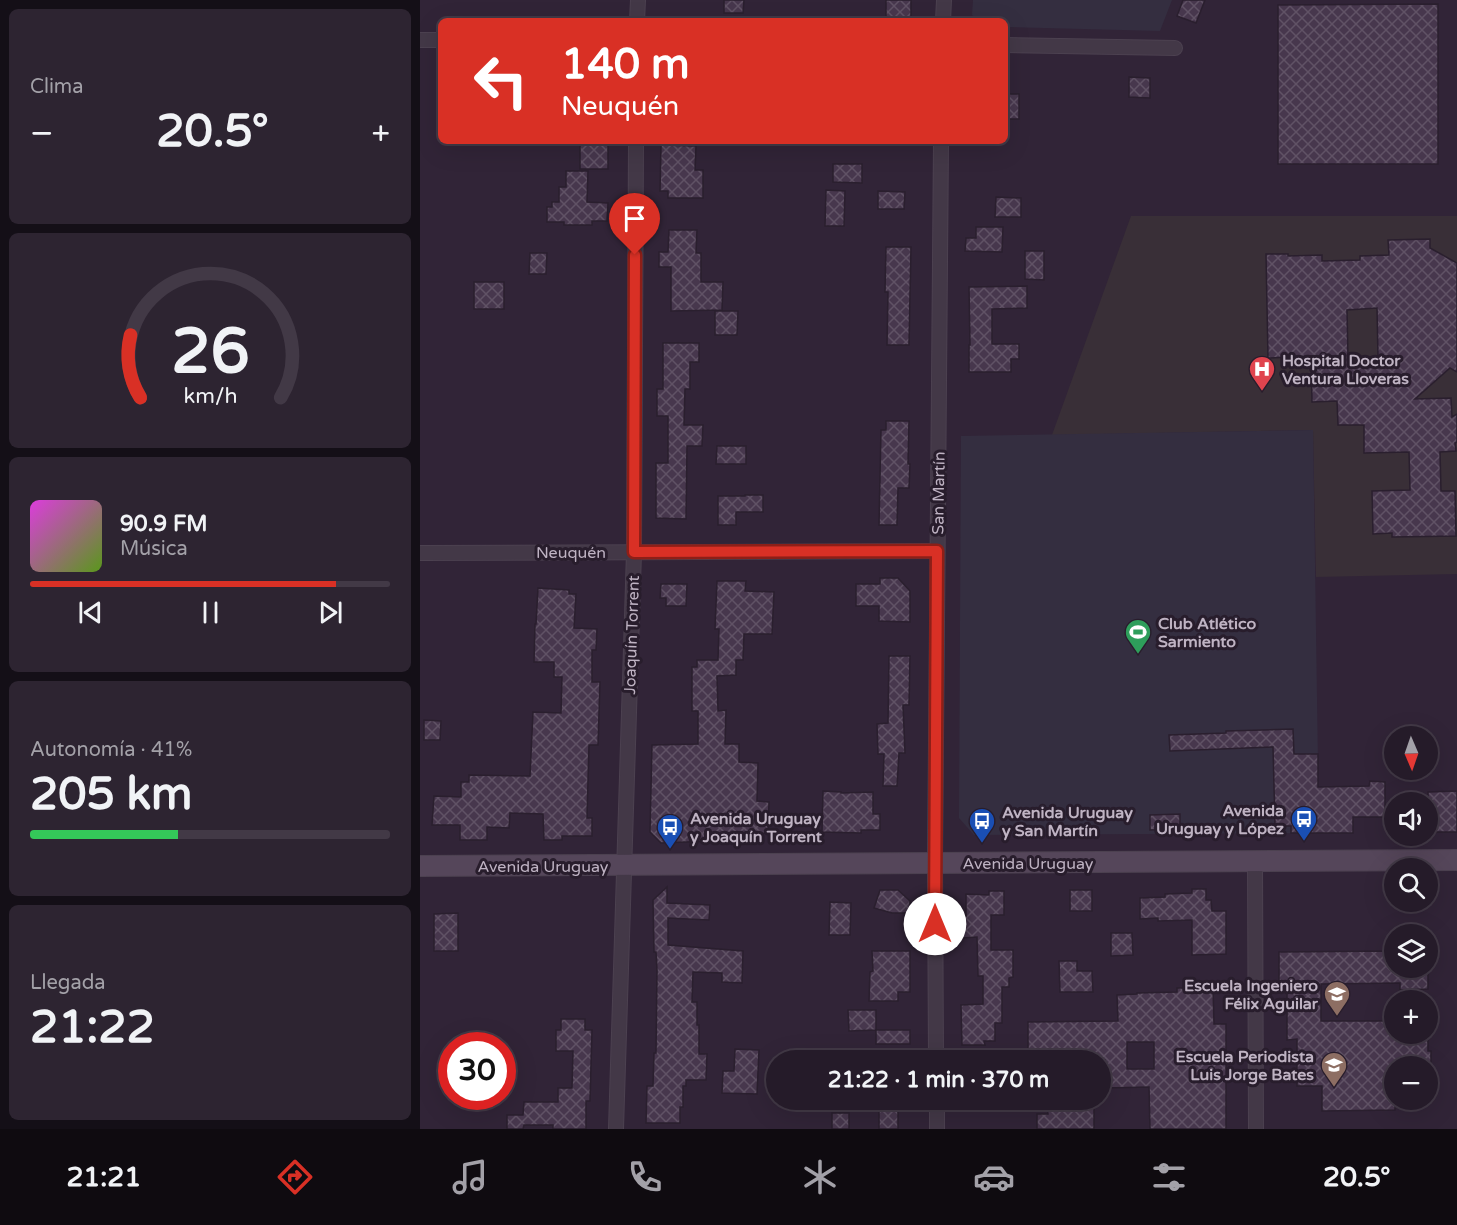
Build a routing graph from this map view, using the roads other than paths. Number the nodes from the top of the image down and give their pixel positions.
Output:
1 (638, 0) edge
2 (944, 0) edge
3 (637, 18) edge
4 (943, 18) edge
5 (420, 40) edge
6 (438, 40) edge
7 (1008, 45) edge
8 (1175, 48) dead end
9 (636, 144) edge
10 (941, 144) edge
11 (937, 551) junction
12 (634, 552) junction
13 (420, 553) edge
14 (1457, 860) edge
15 (1255, 861) junction
16 (934, 863) junction
17 (624, 865) junction
18 (420, 866) edge
19 (936, 1050) edge
20 (936, 1110) edge
21 (616, 1129) edge
22 (937, 1129) edge
23 (1256, 1129) edge

1 - 3 street
2 - 4 street
5 - 6 street
7 - 8 street
9 - 12 street, Joaquín Torrent
10 - 11 street, San Martín
11 - 12 street, Neuquén
11 - 16 street, San Martín
12 - 13 street, Neuquén
12 - 17 street, Joaquín Torrent
14 - 15 main road, Avenida Uruguay
15 - 16 main road, Avenida Uruguay
15 - 23 street
16 - 17 main road, Avenida Uruguay
16 - 19 street, San Martín
17 - 18 main road, Avenida Uruguay
17 - 21 street, Joaquín Torrent
20 - 22 street

